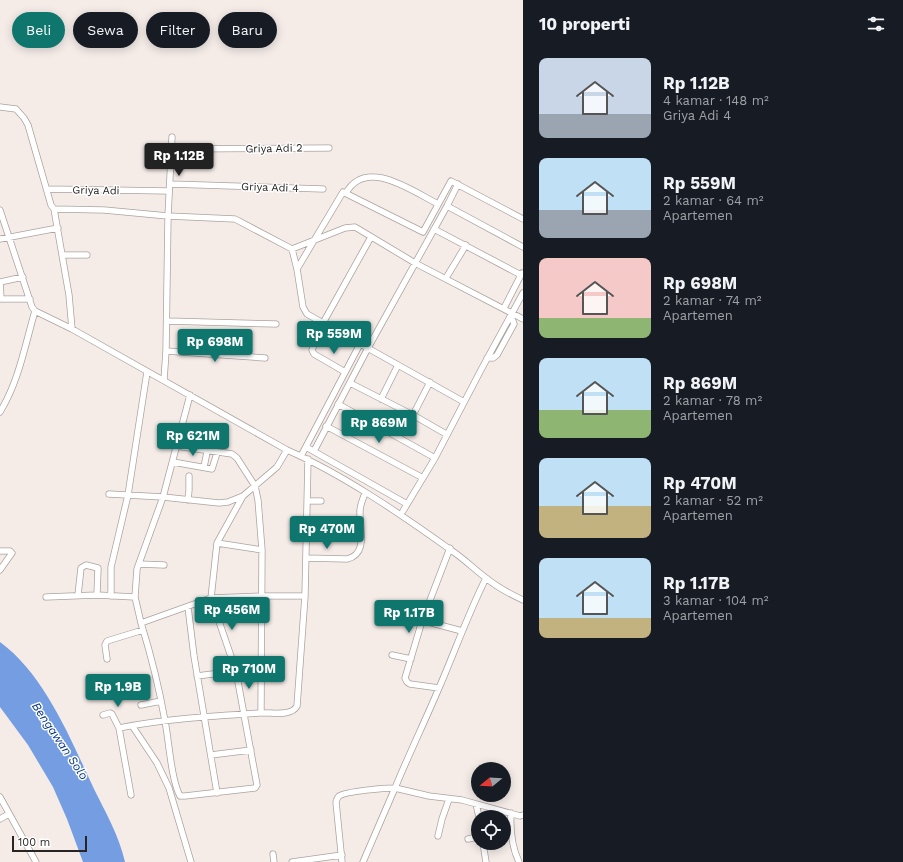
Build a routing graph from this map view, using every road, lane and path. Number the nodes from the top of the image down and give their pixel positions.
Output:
1 (0, 107) edge
2 (172, 137) dead end
3 (330, 148) dead end
4 (171, 149) junction
5 (170, 184) junction
6 (458, 184) junction
7 (47, 189) junction
8 (322, 189) dead end
9 (169, 191) junction
10 (346, 193) junction
11 (438, 204) junction
12 (447, 206) junction
13 (54, 209) junction
14 (0, 210) edge
15 (168, 216) junction
16 (523, 219) edge
17 (58, 228) junction
18 (434, 229) junction
19 (423, 232) junction
20 (9, 236) junction
21 (371, 237) junction
22 (430, 237) junction
23 (0, 239) edge
24 (314, 241) junction
25 (466, 245) junction
26 (523, 247) edge
27 (292, 249) junction
28 (63, 255) junction
29 (87, 255) dead end
30 (415, 262) junction
31 (297, 269) junction
32 (522, 274) edge
33 (23, 277) junction
34 (446, 278) junction
35 (0, 282) edge
36 (523, 293) edge
37 (0, 299) edge
38 (30, 299) junction
39 (504, 308) junction
40 (35, 311) junction
41 (511, 315) junction
42 (523, 318) edge
43 (167, 321) junction
44 (323, 323) junction
45 (276, 324) dead end
46 (72, 329) junction
47 (360, 344) junction
48 (368, 348) junction
49 (166, 351) junction
50 (265, 358) dead end
51 (398, 365) junction
52 (147, 372) junction
53 (345, 372) junction
54 (164, 380) junction
55 (430, 382) junction
56 (350, 383) junction
57 (190, 395) junction
58 (381, 399) junction
59 (464, 402) junction
60 (338, 404) junction
61 (0, 412) edge
62 (413, 415) junction
63 (326, 426) junction
64 (446, 434) junction
65 (176, 446) junction
66 (306, 447) junction
67 (287, 450) junction
68 (314, 451) junction
69 (207, 452) junction
70 (217, 453) junction
71 (301, 456) junction
72 (435, 458) junction
73 (308, 459) junction
74 (173, 462) junction
75 (204, 467) junction
76 (189, 476) dead end
77 (423, 478) junction
78 (255, 486) junction
79 (365, 493) junction
80 (109, 494) dead end
81 (128, 495) junction
82 (243, 496) junction
83 (163, 497) junction
84 (188, 500) junction
85 (307, 501) junction
86 (321, 501) dead end
87 (407, 504) junction
88 (403, 511) dead end
89 (360, 523) junction
90 (306, 526) junction
91 (217, 543) junction
92 (450, 548) junction
93 (262, 550) junction
94 (0, 551) edge
95 (306, 558) junction
96 (139, 564) junction
97 (164, 565) dead end
98 (0, 570) edge
99 (486, 578) junction
100 (78, 595) junction
101 (97, 595) junction
102 (111, 596) junction
103 (262, 596) junction
104 (305, 596) junction
105 (46, 597) dead end
106 (135, 597) junction
107 (211, 598) junction
108 (522, 598) edge
109 (188, 607) junction
110 (398, 614) dead end
111 (422, 621) junction
112 (141, 623) junction
113 (143, 630) junction
114 (462, 631) junction
115 (392, 655) dead end
116 (107, 659) dead end
117 (411, 659) junction
118 (236, 671) junction
119 (197, 676) junction
120 (439, 688) junction
121 (161, 701) junction
122 (142, 705) dead end
123 (261, 712) junction
124 (244, 714) junction
125 (103, 715) dead end
126 (205, 717) junction
127 (165, 721) junction
128 (133, 727) junction
129 (119, 728) junction
130 (251, 750) junction
131 (211, 755) junction
132 (175, 783) junction
133 (169, 788) junction
134 (395, 788) junction
135 (217, 793) junction
136 (131, 795) dead end
137 (0, 797) edge
138 (449, 799) junction
139 (476, 804) junction
140 (477, 810) edge
141 (499, 810) edge
142 (511, 813) joint
143 (9, 814) junction
144 (523, 815) edge
145 (0, 820) edge
146 (438, 836) dead end
147 (471, 838) edge
148 (468, 839) dead end
149 (484, 850) edge
150 (273, 854) dead end
151 (342, 855) junction
152 (36, 862) edge
153 (191, 862) edge
154 (274, 862) edge
155 (292, 862) edge
156 (342, 862) edge
157 (363, 862) edge
158 (486, 862) edge
159 (519, 862) edge

1 - 7 street
2 - 4 street
3 - 4 street, Griya Adi 2
4 - 5 street
5 - 8 street, Griya Adi 4
5 - 9 street
6 - 11 street
6 - 12 street
6 - 16 street
7 - 9 street, Griya Adi
7 - 13 street
9 - 15 street
10 - 11 street
10 - 19 street
10 - 24 street
11 - 19 street
12 - 18 street
12 - 26 street
13 - 15 street
13 - 17 street
14 - 20 street
15 - 27 street
15 - 43 street
17 - 20 street
17 - 28 street
18 - 22 street
18 - 25 street
19 - 22 street
20 - 23 street
20 - 33 street
21 - 24 street
21 - 30 street
21 - 44 street
22 - 30 street
24 - 27 street
24 - 31 street
25 - 32 street
25 - 34 street
27 - 31 street
28 - 29 street
28 - 46 street
30 - 34 street
30 - 48 street
31 - 44 street
32 - 39 street
33 - 35 street
33 - 38 street
34 - 39 street
35 - 37 street
36 - 41 street
37 - 38 street
38 - 40 street
39 - 41 street
40 - 46 street
40 - 61 street
41 - 42 street
41 - 59 street
43 - 45 street
43 - 49 street
44 - 47 street
44 - 53 street
46 - 52 street
47 - 48 street
47 - 53 street
48 - 51 street
48 - 56 street
49 - 50 street
49 - 54 street
51 - 55 street
51 - 58 street
52 - 54 street
52 - 81 street
53 - 66 street
54 - 57 street
55 - 59 street
55 - 62 street
56 - 58 street
56 - 60 street
57 - 65 street
57 - 67 street
58 - 62 street
59 - 64 street
60 - 63 street
60 - 72 street
62 - 64 street
63 - 68 street
63 - 77 street
64 - 72 street
65 - 69 street
65 - 74 street
66 - 68 street
66 - 71 street
67 - 71 street
67 - 78 street
68 - 87 street
69 - 70 street
69 - 75 street
70 - 75 street
70 - 78 street
71 - 73 street
72 - 77 street
73 - 79 street
73 - 85 street
74 - 75 street
74 - 83 street
76 - 84 street
77 - 87 street
78 - 82 street
78 - 93 street
79 - 89 street
79 - 92 street
80 - 81 street
81 - 83 street
81 - 102 street
82 - 84 street
82 - 91 street
83 - 84 street
83 - 96 street
85 - 86 street
85 - 90 street
87 - 88 street
89 - 90 street
89 - 95 street
90 - 95 street
91 - 93 street
91 - 107 street
92 - 99 street
92 - 111 street
93 - 103 street
94 - 98 street
95 - 104 street
96 - 97 street
96 - 106 street
99 - 108 street
99 - 114 street
100 - 101 street
100 - 101 street
100 - 105 street
101 - 102 street
102 - 106 street
103 - 104 street
103 - 107 street
103 - 123 street
104 - 123 street
106 - 112 street
107 - 109 street
107 - 118 street
109 - 112 street
109 - 119 street
110 - 111 street
111 - 114 street
111 - 117 street
112 - 113 street
113 - 116 street
113 - 121 street
114 - 120 street
115 - 117 street
117 - 120 street
118 - 119 street
118 - 124 street
119 - 126 street
120 - 134 street
121 - 122 street
121 - 127 street
123 - 124 street
124 - 126 street
124 - 130 street
125 - 129 street
126 - 127 street
126 - 131 street
127 - 128 street
127 - 132 street
128 - 129 street
128 - 133 street
129 - 136 street
130 - 131 street
130 - 135 street
131 - 135 street
132 - 133 street
132 - 135 street
133 - 153 street
134 - 138 street
134 - 151 street
134 - 157 street
137 - 143 street
138 - 139 street
138 - 146 street
139 - 140 street
139 - 141 street
142 - 144 street
142 - 159 street
143 - 145 street
143 - 152 street
147 - 148 street
149 - 158 street
150 - 154 street
151 - 155 street
151 - 156 street

